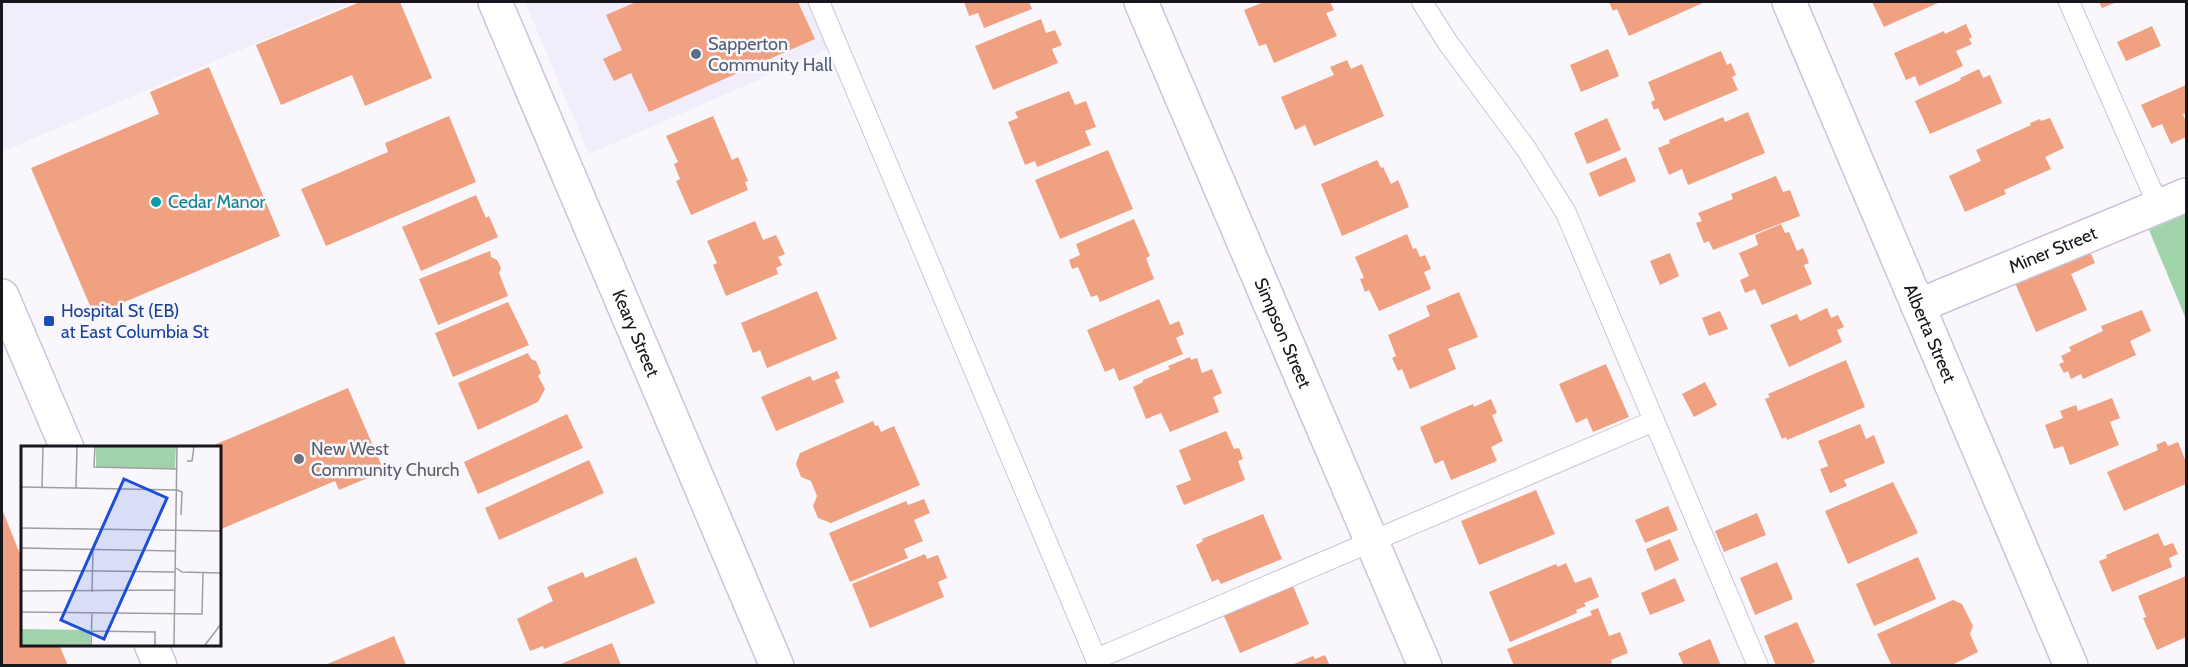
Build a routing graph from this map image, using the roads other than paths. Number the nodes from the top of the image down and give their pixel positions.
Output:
1 (495, 2) edge
2 (819, 2) edge
3 (1141, 2) edge
4 (1422, 2) edge
5 (1789, 2) edge
6 (2069, 2) edge
7 (2173, 201) edge
8 (2, 296) edge
9 (1918, 306) junction
10 (1654, 421) junction
11 (66, 446) edge
12 (1372, 542) junction
13 (151, 646) edge
14 (1097, 662) edge
15 (160, 666) edge
16 (777, 666) edge
17 (1425, 666) edge
18 (1758, 666) edge
19 (2071, 666) edge

1 - 16 street, Keary Street
2 - 14 lane
3 - 12 street, Simpson Street
4 - 10 lane
5 - 9 street, Alberta Street
6 - 7 lane
7 - 9 street, Miner Street
8 - 11 street
9 - 19 street, Alberta Street
10 - 12 lane
10 - 18 lane
12 - 14 lane
12 - 17 street, Simpson Street
13 - 15 street

